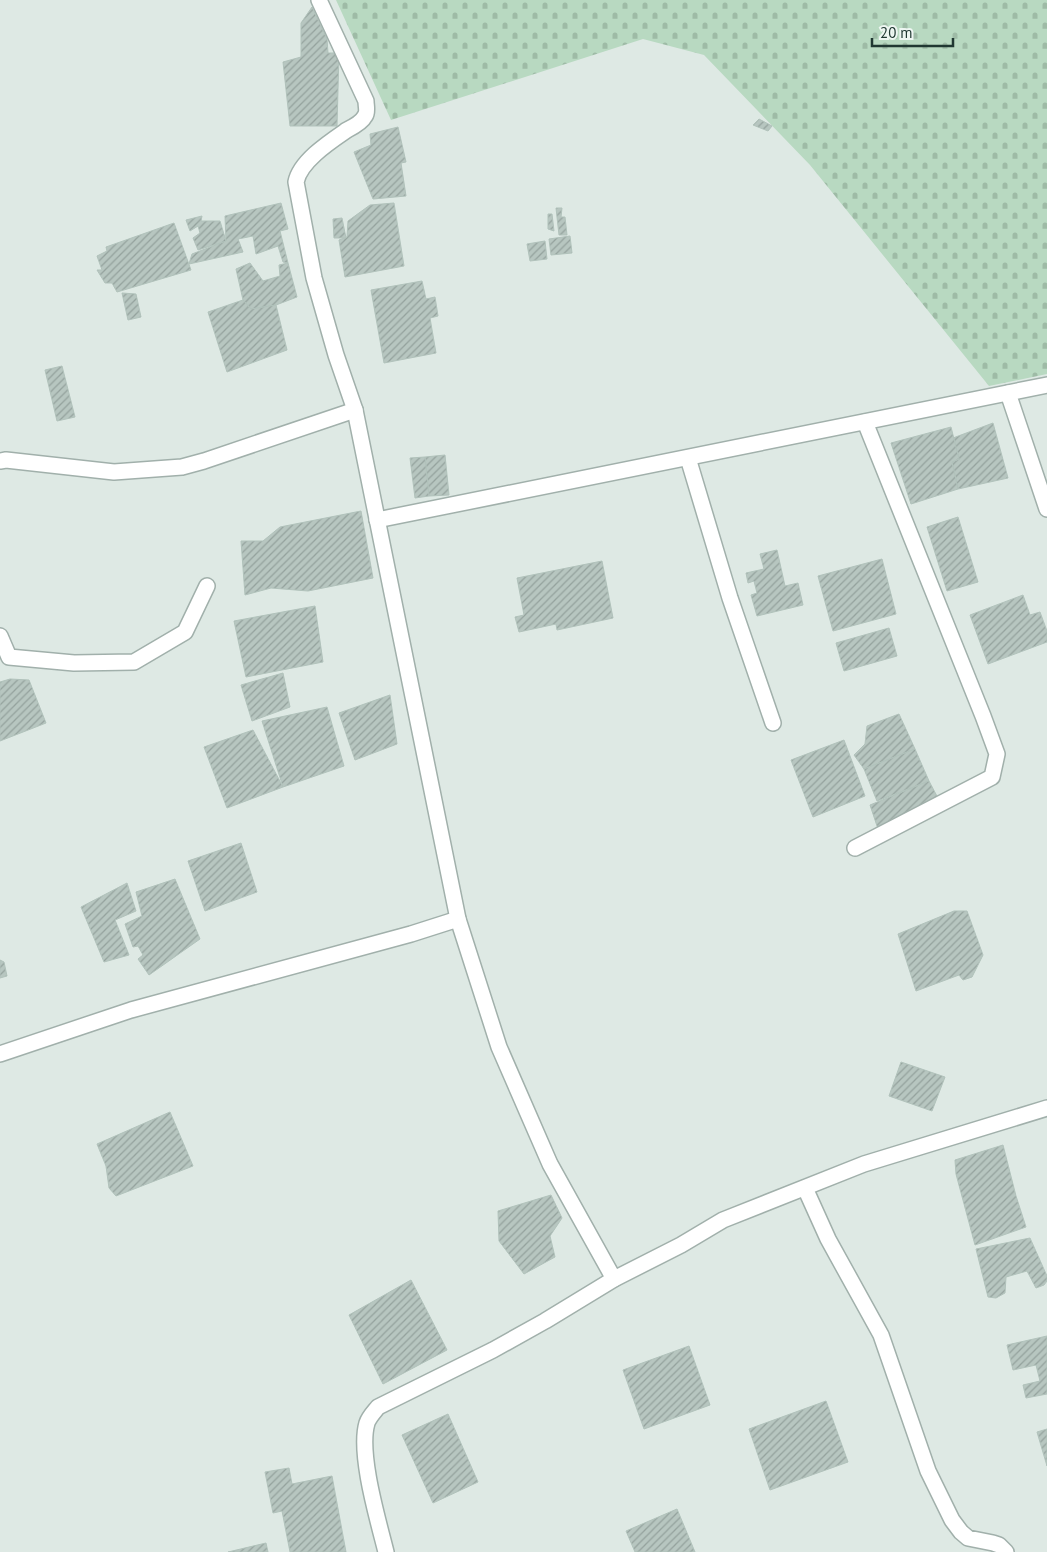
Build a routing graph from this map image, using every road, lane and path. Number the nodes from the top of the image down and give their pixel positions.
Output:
1 (319, 0) edge
2 (1047, 385) edge
3 (1008, 393) junction
4 (355, 410) junction
5 (865, 422) junction
6 (688, 458) junction
7 (0, 461) edge
8 (1047, 509) edge
9 (377, 520) junction
10 (207, 586) dead end
11 (0, 636) edge
12 (774, 723) dead end
13 (856, 848) dead end
14 (458, 919) junction
15 (0, 1054) edge
16 (1047, 1108) edge
17 (805, 1188) junction
18 (614, 1278) junction
19 (386, 1552) edge
20 (1006, 1552) edge

1 - 4 street
2 - 3 street
3 - 5 street
3 - 8 street
4 - 7 street
4 - 9 street
5 - 6 street
5 - 13 street
6 - 9 street
6 - 12 street
9 - 14 street
10 - 11 street
14 - 15 street
14 - 18 street
16 - 17 street
17 - 18 street
17 - 20 street
18 - 19 street

